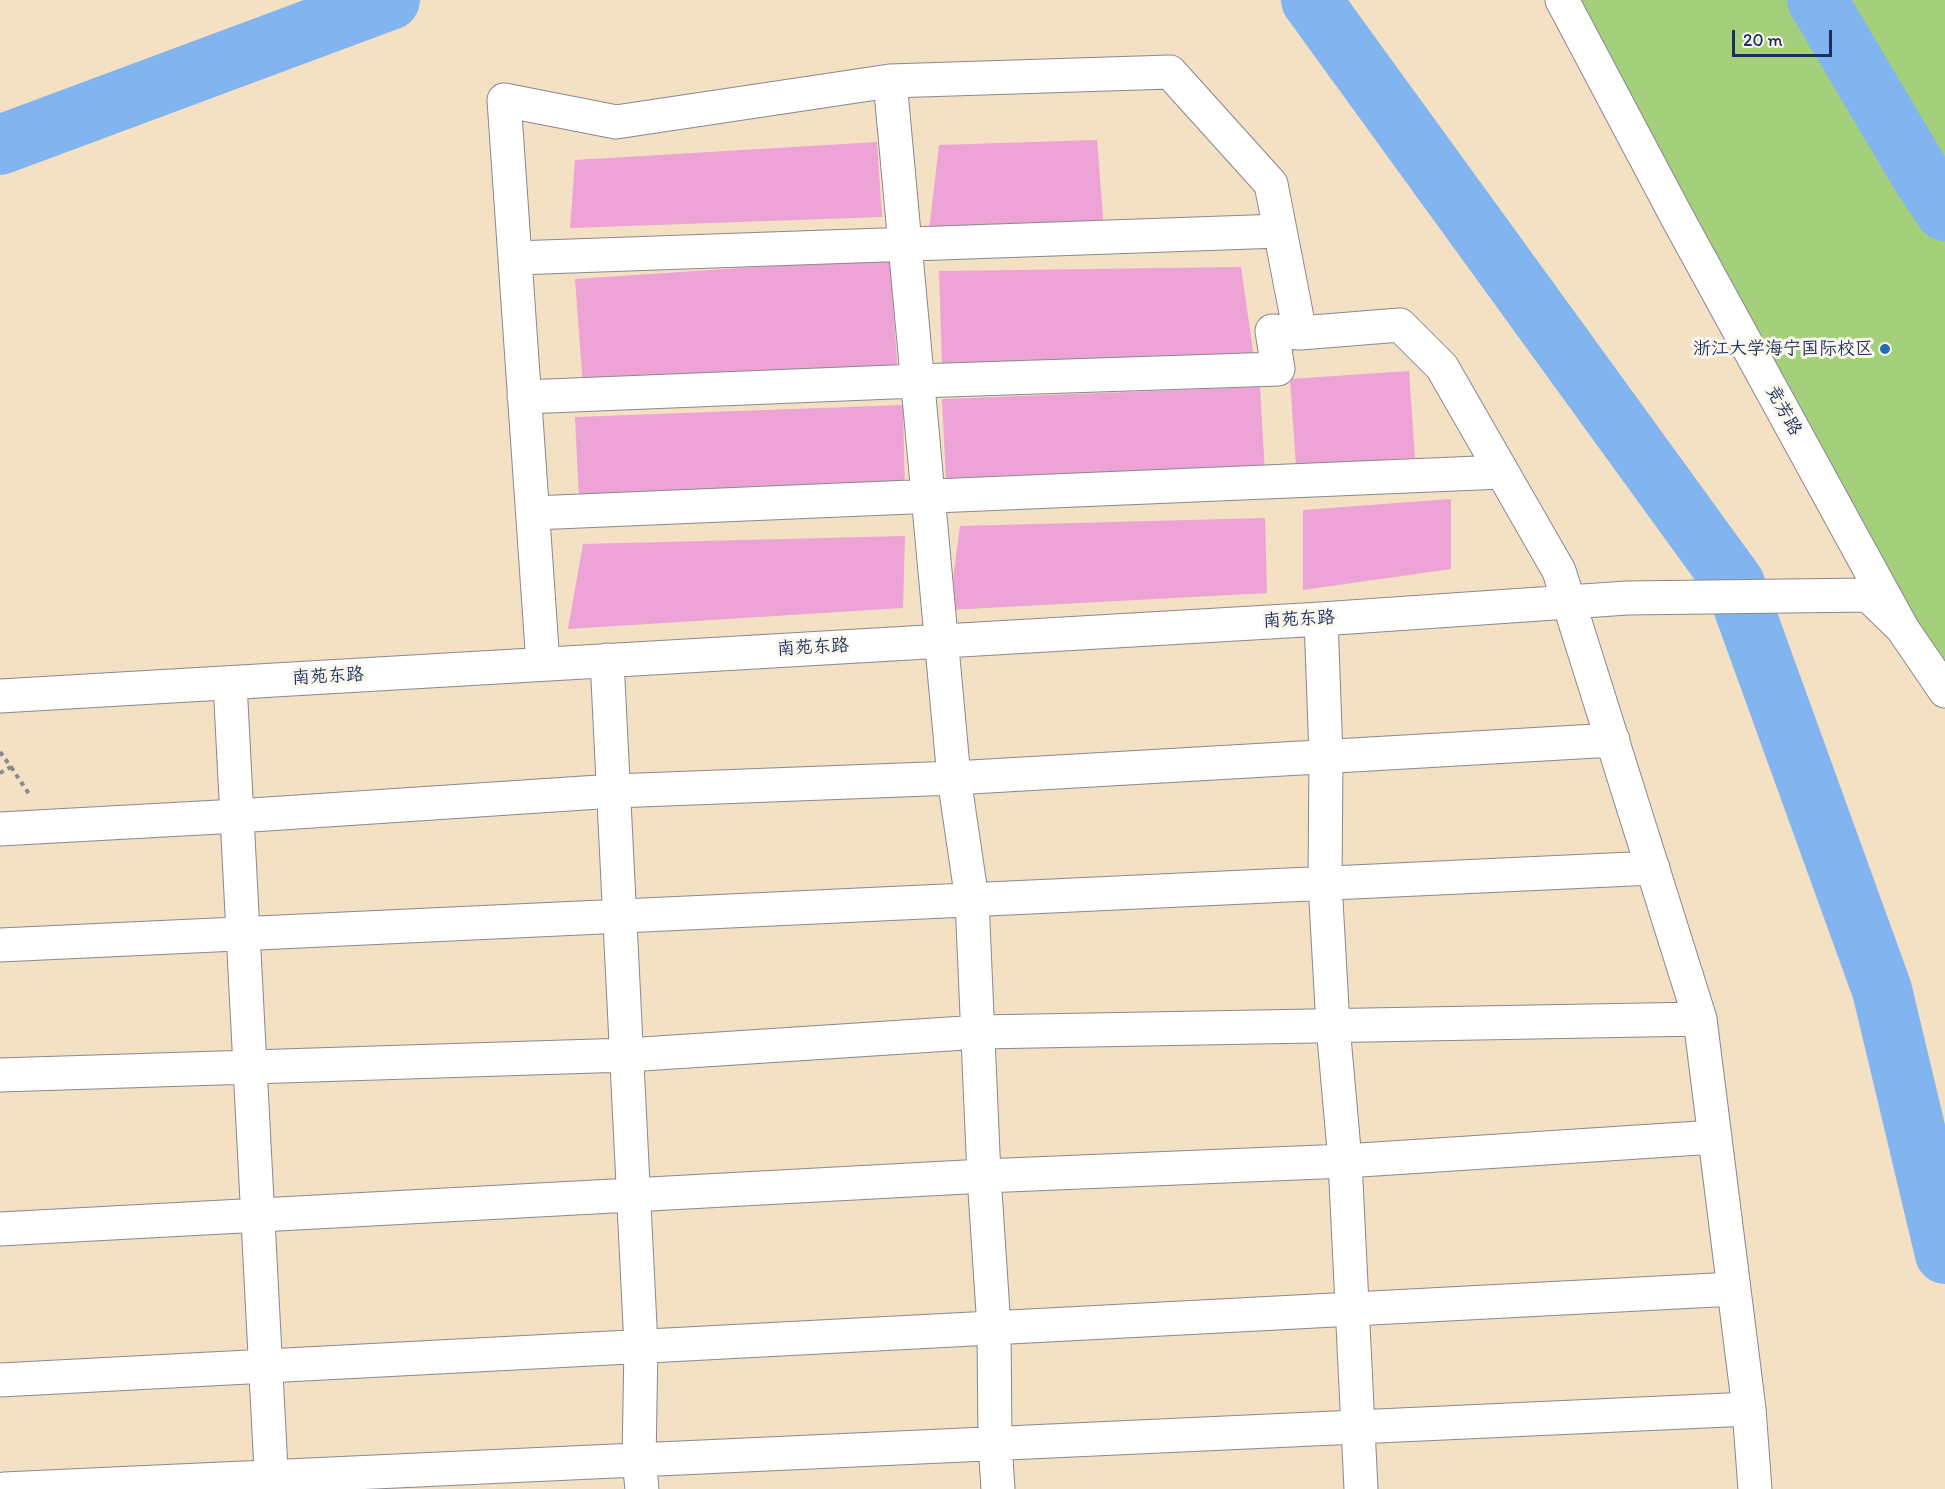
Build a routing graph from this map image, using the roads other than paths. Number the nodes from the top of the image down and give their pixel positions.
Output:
1 (1562, 0) edge
2 (890, 81) junction
3 (1280, 231) junction
4 (905, 244) junction
5 (515, 258) junction
6 (1300, 333) junction
7 (917, 381) junction
8 (524, 397) junction
9 (1502, 472) junction
10 (928, 496) junction
11 (533, 513) junction
12 (1569, 602) junction
13 (1321, 619) junction
14 (1902, 628) junction
15 (941, 640) junction
16 (607, 660) junction
17 (543, 664) junction
18 (230, 683) junction
19 (1945, 691) edge
20 (0, 696) edge
21 (1613, 740) junction
22 (1326, 756) junction
23 (954, 778) junction
24 (614, 791) junction
25 (237, 816) junction
26 (0, 829) edge
27 (1653, 868) junction
28 (1325, 883) junction
29 (972, 900) junction
30 (620, 916) junction
31 (243, 933) junction
32 (0, 945) edge
33 (1700, 1019) junction
34 (1333, 1026) junction
35 (980, 1032) junction
36 (627, 1055) junction
37 (250, 1067) junction
38 (0, 1076) edge
39 (1715, 1137) junction
40 (1345, 1161) junction
41 (984, 1176) junction
42 (633, 1195) junction
43 (257, 1215) junction
44 (0, 1228) edge
45 (1734, 1289) junction
46 (1353, 1309) junction
47 (994, 1328) junction
48 (641, 1347) junction
49 (265, 1366) junction
50 (0, 1380) edge
51 (1749, 1409) junction
52 (1358, 1427) junction
53 (994, 1443) junction
54 (640, 1474) edge
55 (271, 1483) edge
56 (4, 1489) edge
57 (998, 1489) edge
58 (1361, 1489) edge
59 (1755, 1489) edge

1 - 14 street, 竞芳路
2 - 3 street
2 - 4 street
2 - 5 street
3 - 4 street
3 - 6 street
4 - 5 street
4 - 7 street
5 - 8 street
6 - 7 street
6 - 9 street
7 - 8 street
7 - 10 street
8 - 11 street
9 - 10 street
9 - 12 street
10 - 11 street
10 - 15 street
11 - 17 street
12 - 13 street, 南苑东路
12 - 14 street, 南苑东路
12 - 21 street
13 - 15 street, 南苑东路
13 - 22 street
14 - 19 street, 竞芳路
15 - 16 street, 南苑东路
15 - 23 street
16 - 17 street, 南苑东路
16 - 24 street
17 - 18 street, 南苑东路
18 - 20 street, 南苑东路
18 - 25 street
21 - 22 street
21 - 27 street
22 - 23 street
22 - 28 street
23 - 24 street
23 - 29 street
24 - 25 street
24 - 30 street
25 - 26 street
25 - 31 street
27 - 28 street
27 - 33 street
28 - 29 street
28 - 34 street
29 - 30 street
29 - 35 street
30 - 31 street
30 - 36 street
31 - 32 street
31 - 37 street
33 - 34 street
33 - 39 street
34 - 35 street
34 - 40 street
35 - 36 street
35 - 41 street
36 - 37 street
36 - 42 street
37 - 38 street
37 - 43 street
39 - 40 street
39 - 45 street
40 - 41 street
40 - 46 street
41 - 42 street
41 - 47 street
42 - 43 street
42 - 48 street
43 - 44 street
43 - 49 street
45 - 46 street
45 - 51 street
46 - 47 street
46 - 52 street
47 - 48 street
47 - 53 street
48 - 49 street
48 - 54 street
49 - 50 street
49 - 55 street
51 - 52 street
51 - 59 street
52 - 53 street
52 - 58 street
53 - 54 street
53 - 57 street
54 - 55 street
55 - 56 street

